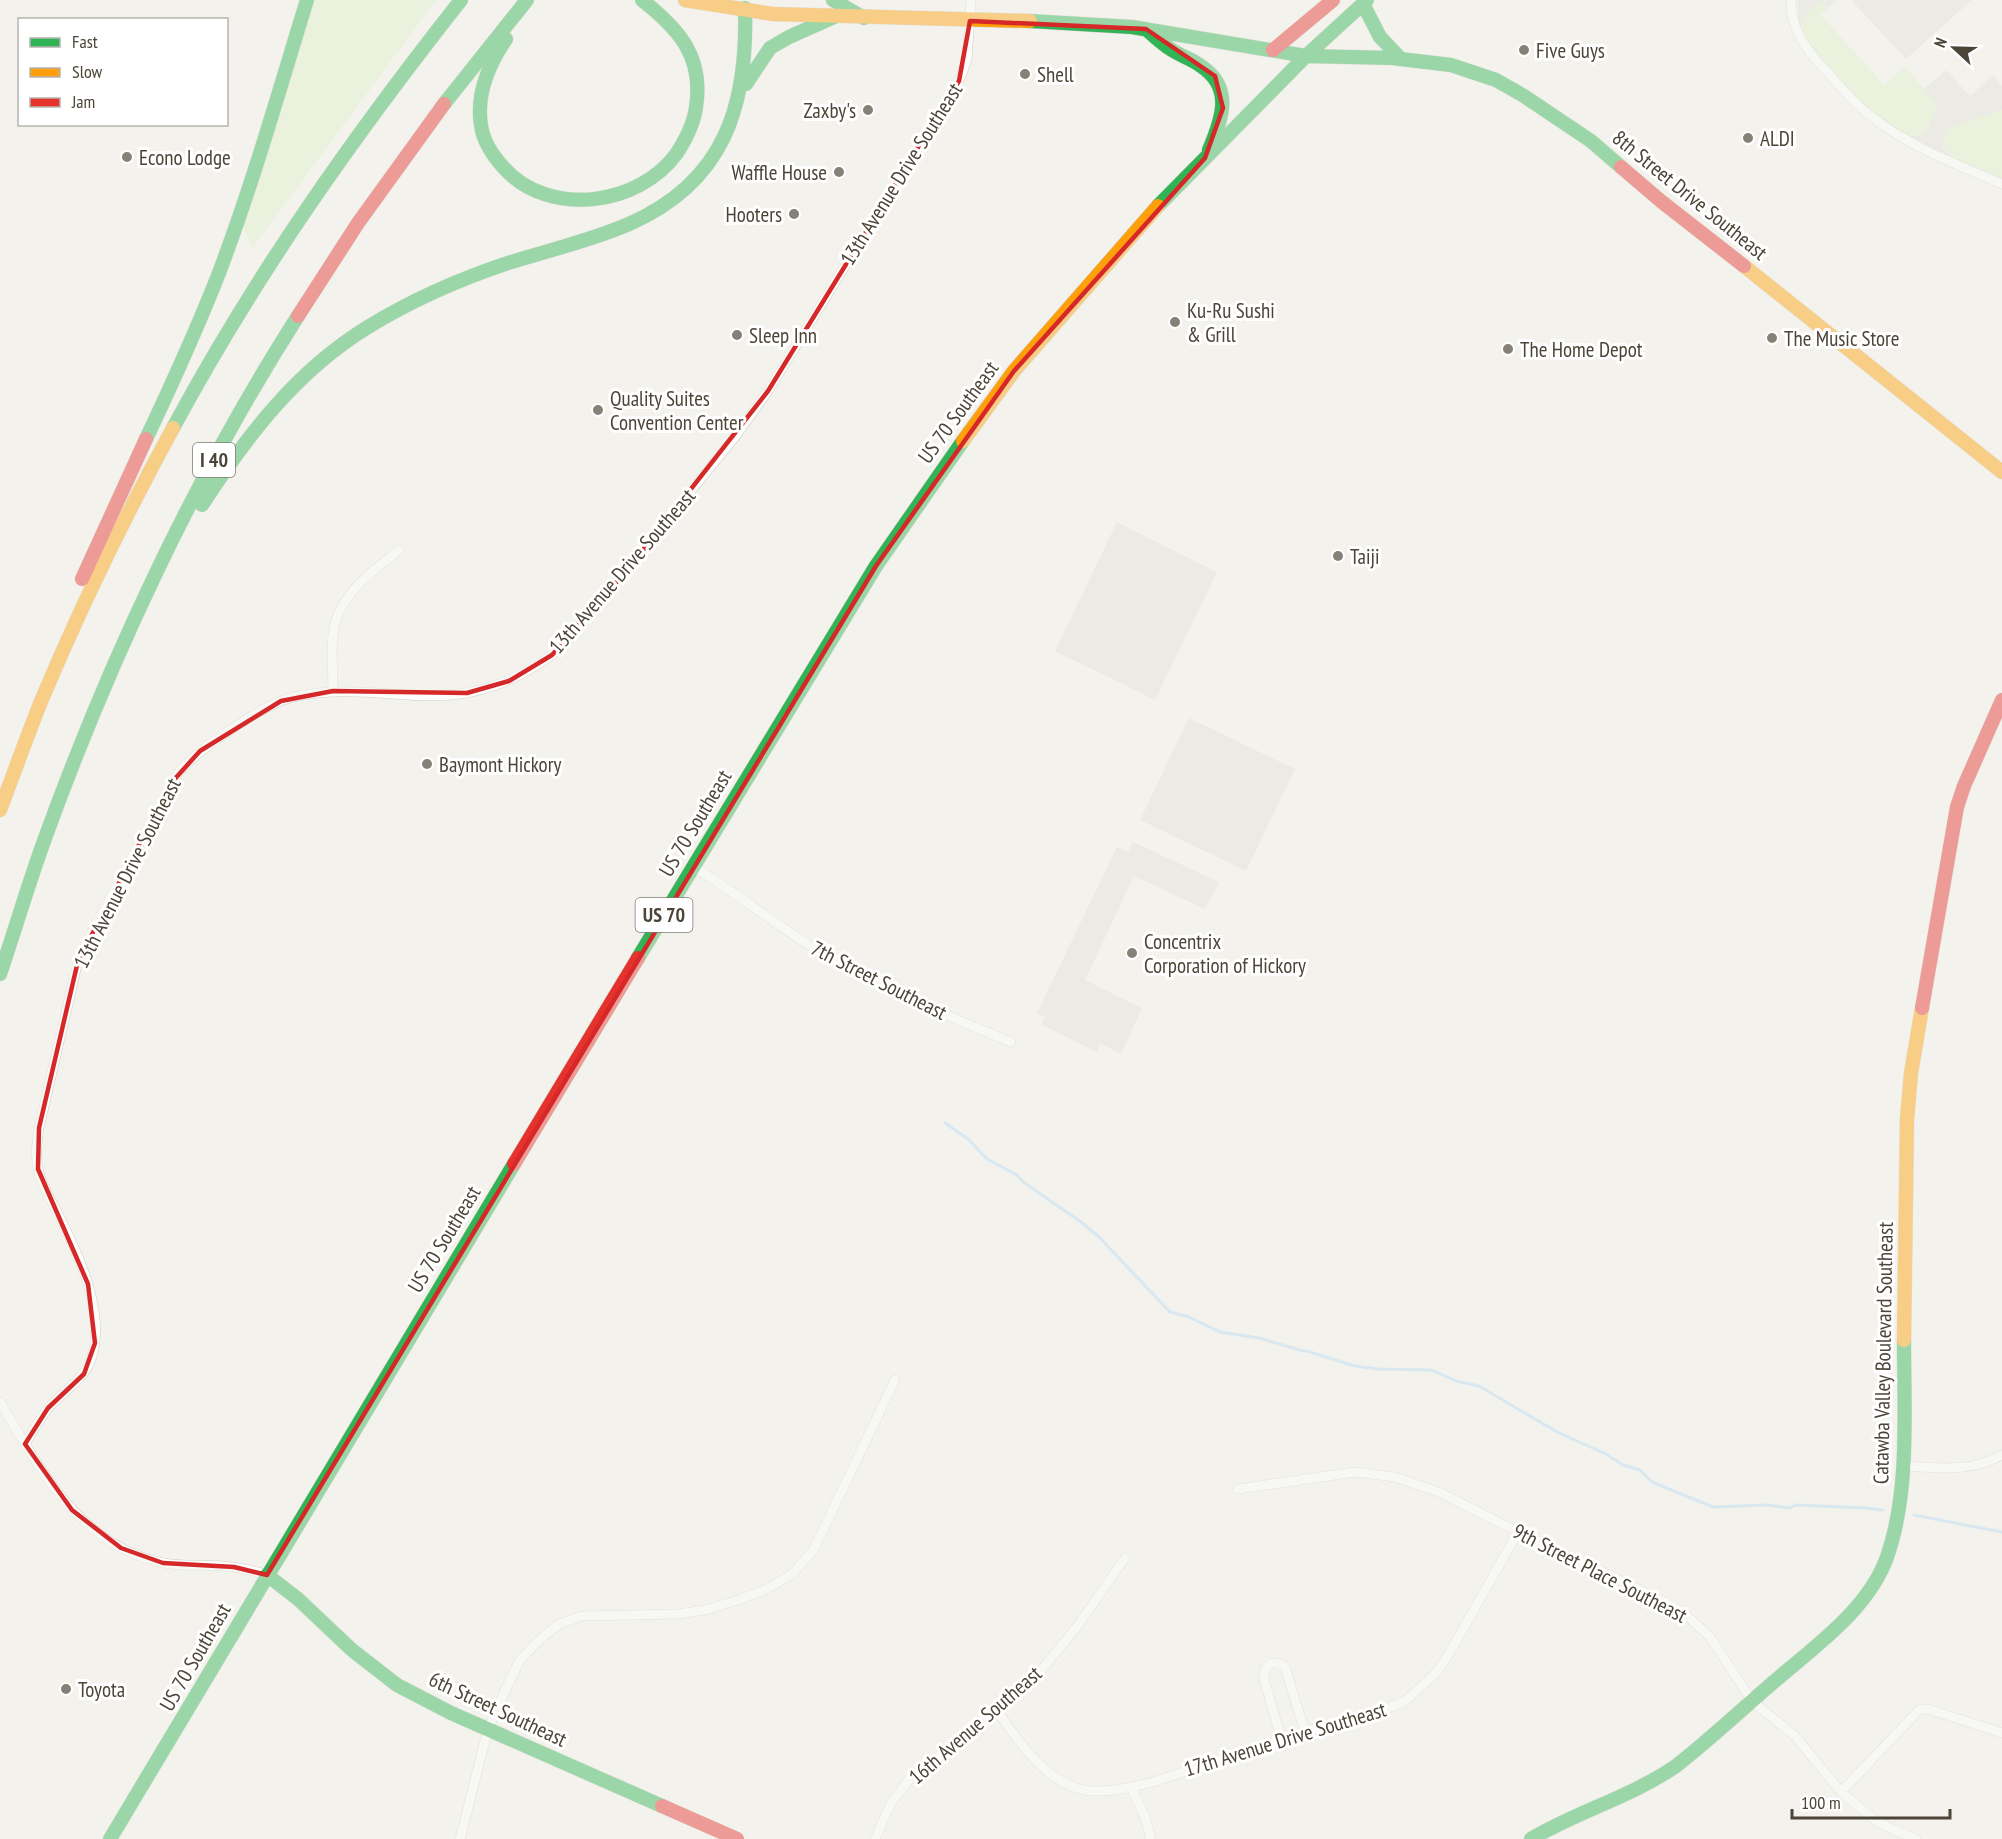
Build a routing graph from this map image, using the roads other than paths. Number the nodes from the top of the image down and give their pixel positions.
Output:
1 (307, 0) edge
2 (461, 0) edge
3 (529, 0) edge
4 (642, 0) edge
5 (685, 0) edge
6 (833, 0) edge
7 (971, 0) edge
8 (1333, 0) edge
9 (1791, 0) edge
10 (1365, 2) edge
11 (746, 8) junction
12 (834, 17) junction
13 (864, 18) junction
14 (970, 21) junction
15 (1146, 29) junction
16 (1273, 50) junction
17 (1306, 56) junction
18 (1401, 59) junction
19 (738, 102) junction
20 (1205, 158) junction
21 (2002, 184) edge
22 (2002, 472) edge
23 (399, 550) dead end
24 (111, 670) junction
25 (333, 691) junction
26 (2002, 700) edge
27 (0, 790) edge
28 (0, 810) edge
29 (693, 867) junction
30 (0, 975) edge
31 (1011, 1042) dead end
32 (895, 1380) dead end
33 (0, 1402) edge
34 (25, 1444) junction
35 (2002, 1455) edge
36 (1903, 1466) junction
37 (1238, 1489) dead end
38 (1518, 1532) junction
39 (1125, 1558) dead end
40 (267, 1575) junction
41 (1752, 1701) junction
42 (996, 1709) junction
43 (488, 1729) junction
44 (1305, 1732) junction
45 (2002, 1733) edge
46 (1282, 1741) junction
47 (1131, 1787) junction
48 (1841, 1792) junction
49 (110, 1839) edge
50 (460, 1839) edge
51 (737, 1839) edge
52 (875, 1839) edge
53 (1151, 1839) edge
54 (1531, 1839) edge
55 (1916, 1839) edge

1 - 27 main road
2 - 28 main road, I 40
3 - 4 main road
3 - 24 main road, I 40
5 - 11 main road, 8th Street Drive Southeast
6 - 13 main road
7 - 14 street, 13th Avenue Drive Southeast
8 - 16 main road
9 - 21 street
10 - 17 main road, US 70 Southeast / US 70
10 - 18 main road
11 - 12 main road, 8th Street Drive Southeast
11 - 19 main road
12 - 13 main road, 8th Street Drive Southeast
12 - 19 main road
13 - 14 main road, 8th Street Drive Southeast
14 - 15 main road, 8th Street Drive Southeast
14 - 25 street, 13th Avenue Drive Southeast
15 - 16 main road, 8th Street Drive Southeast
15 - 20 main road
16 - 17 main road, 8th Street Drive Southeast
17 - 18 main road, 8th Street Drive Southeast
17 - 20 main road, US 70 Southeast / US 70
18 - 22 main road, 8th Street Drive Southeast
19 - 24 main road
20 - 29 main road, US 70 Southeast / US 70
23 - 25 street
24 - 30 main road, I 40
25 - 34 street, 13th Avenue Drive Southeast
26 - 36 main road, Catawba Valley Boulevard Southeast
29 - 31 street, 7th Street Southeast
29 - 40 main road, US 70 Southeast / US 70
32 - 43 street
33 - 34 street
34 - 40 street
35 - 36 street
36 - 41 main road, Catawba Valley Boulevard Southeast
37 - 38 street, 9th Street Place Southeast
38 - 41 street, 9th Street Place Southeast
38 - 44 street, 17th Avenue Drive Southeast
39 - 42 street, 16th Avenue Southeast
40 - 43 main road, 6th Street Southeast
40 - 49 main road, US 70 Southeast / US 70
41 - 48 street, 9th Street Place Southeast
41 - 54 main road, Catawba Valley Boulevard Southeast
42 - 47 street, 17th Avenue Drive Southeast
42 - 52 street, 16th Avenue Southeast
43 - 50 street
43 - 51 main road, 6th Street Southeast
44 - 46 street, 17th Avenue Drive Southeast
44 - 46 street
45 - 48 street
46 - 47 street, 17th Avenue Drive Southeast
47 - 53 street
48 - 55 street, 9th Street Place Southeast

